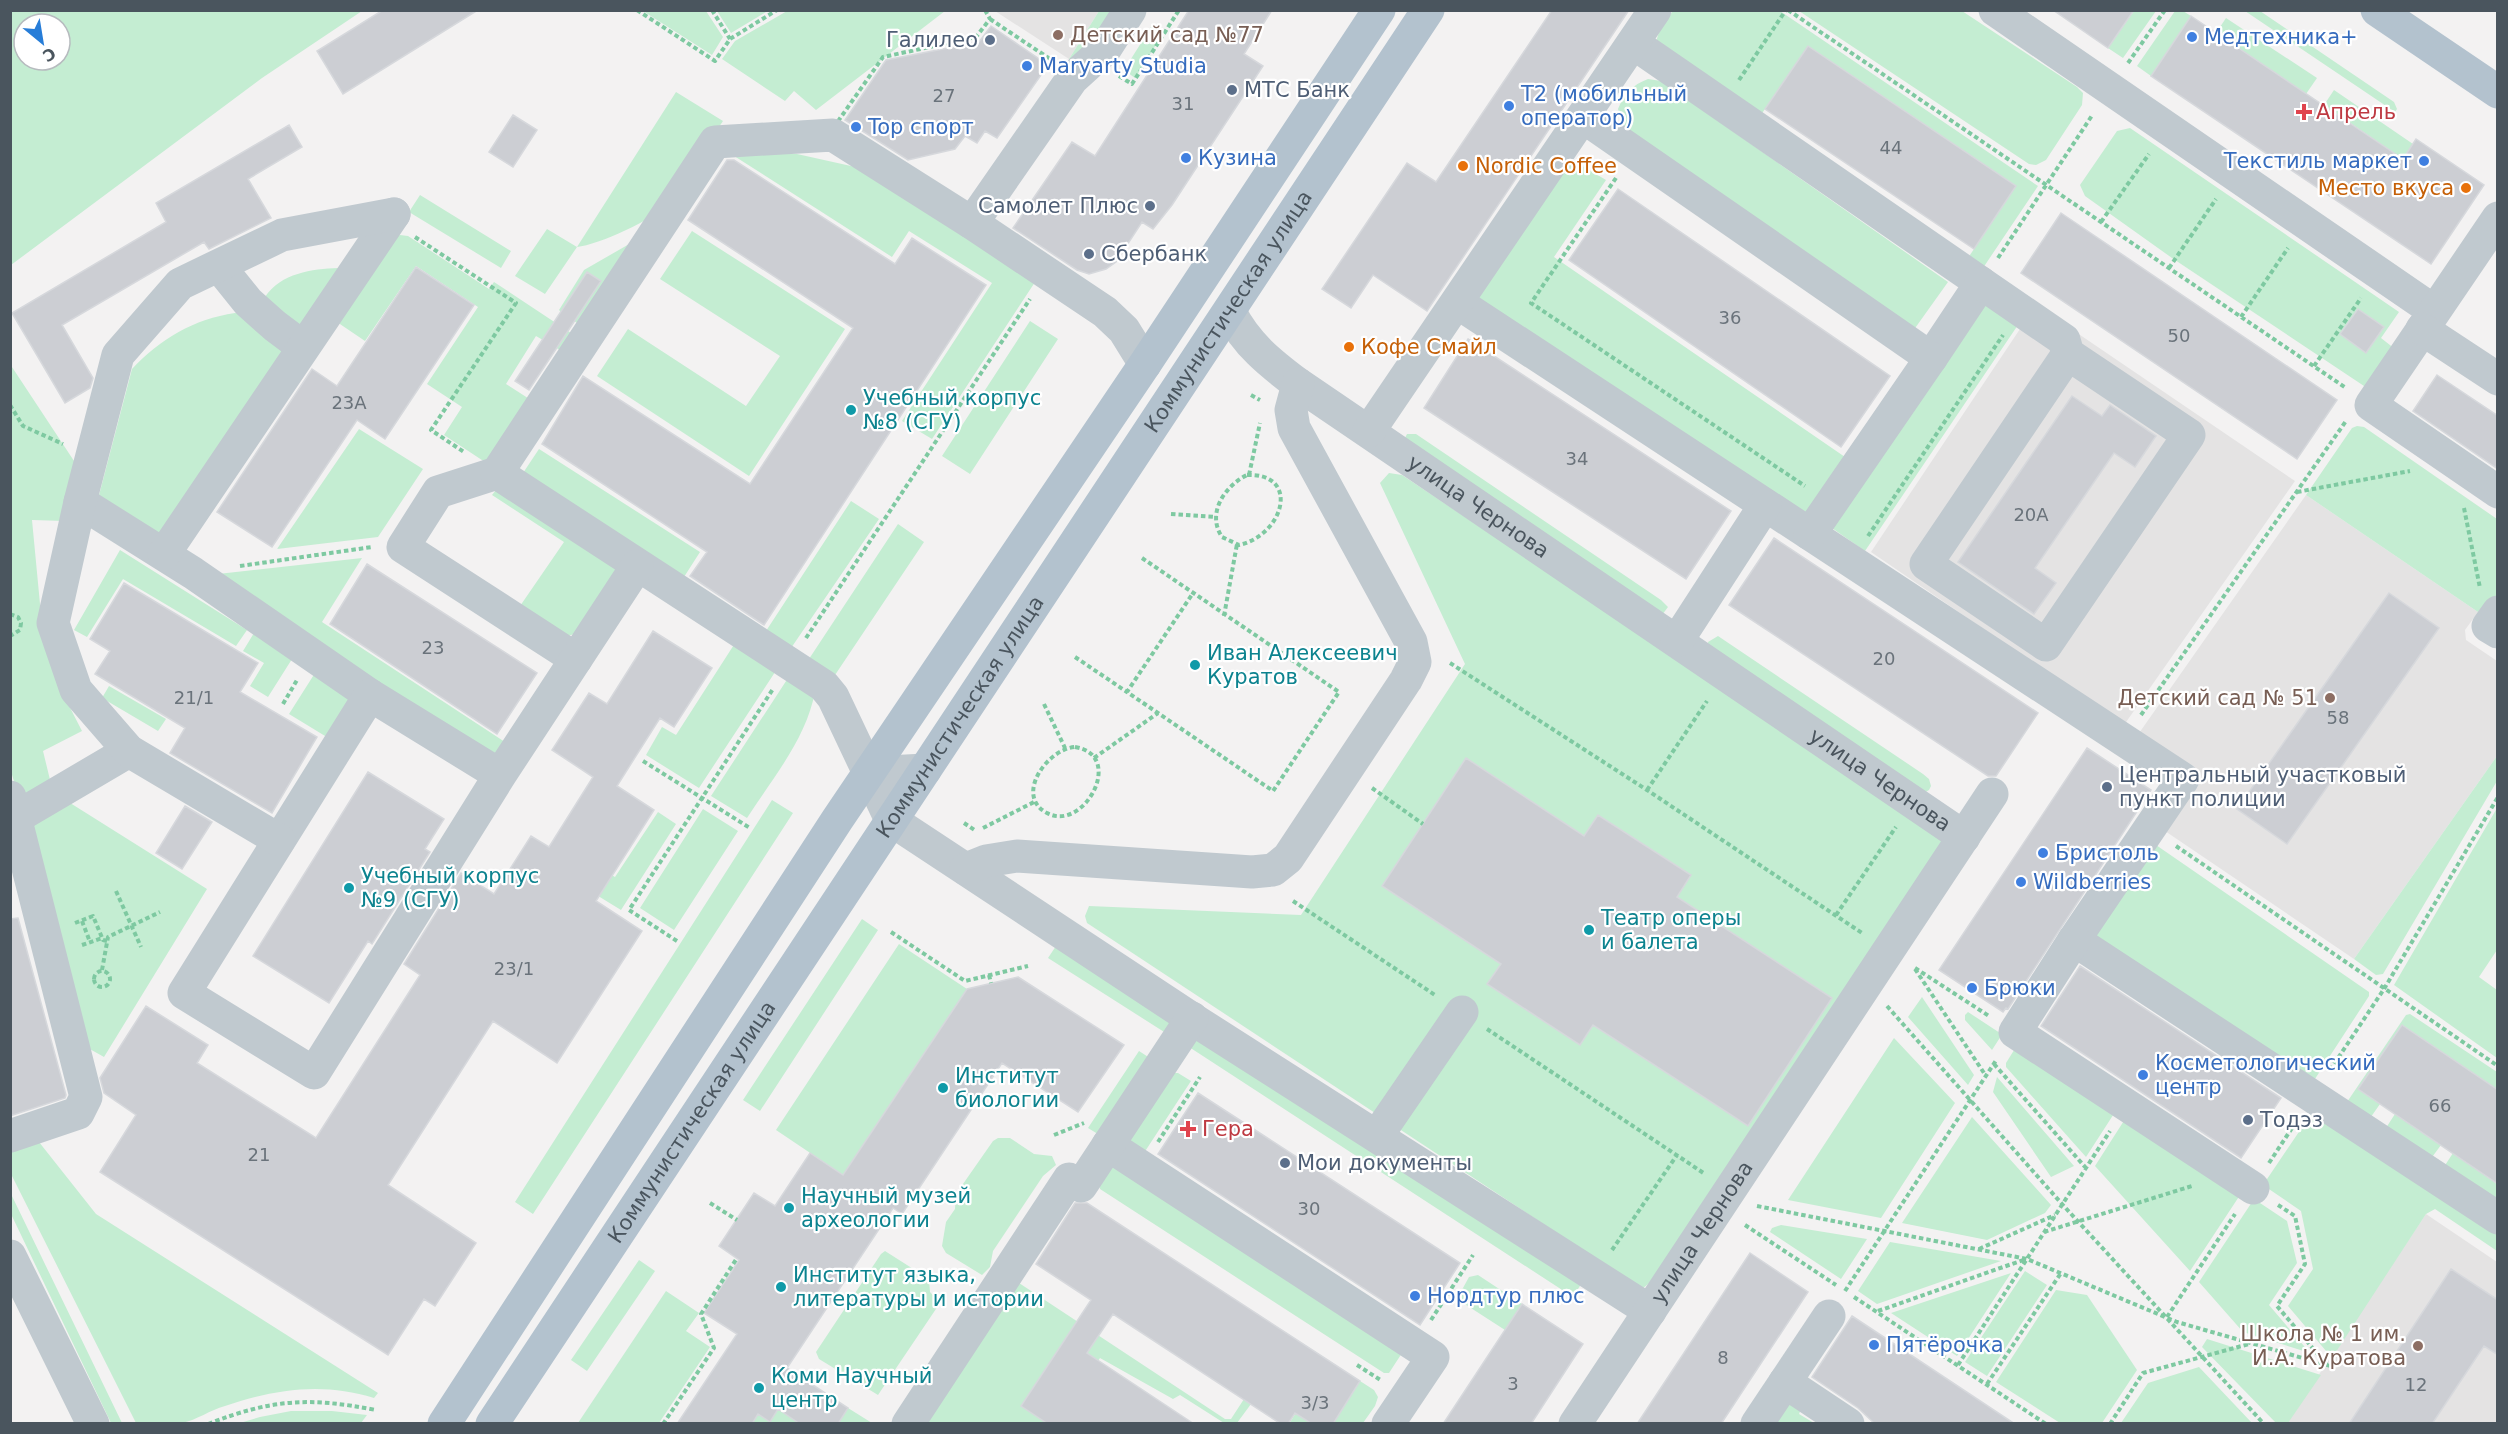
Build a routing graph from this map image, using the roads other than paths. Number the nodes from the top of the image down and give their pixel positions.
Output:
1 (1130, 10) edge
2 (1379, 10) edge
3 (1428, 10) edge
4 (1655, 10) edge
5 (1995, 10) edge
6 (2377, 10) edge
7 (1633, 43) junction
8 (2496, 87) edge
9 (1583, 117) junction
10 (2498, 218) edge
11 (972, 223) junction
12 (219, 266) junction
13 (1981, 283) junction
14 (1458, 303) junction
15 (1230, 312) junction
16 (2428, 320) junction
17 (303, 347) junction
18 (2068, 354) junction
19 (1931, 358) junction
20 (1145, 364) junction
21 (2498, 379) edge
22 (1298, 384) junction
23 (1369, 431) junction
24 (497, 473) junction
25 (2498, 492) edge
26 (80, 502) junction
27 (1765, 505) junction
28 (1810, 534) junction
29 (164, 554) junction
30 (637, 566) junction
31 (1677, 641) junction
32 (576, 659) junction
33 (370, 695) junction
34 (129, 751) junction
35 (925, 770) junction
36 (869, 773) junction
37 (500, 775) junction
38 (1992, 794) dead end
39 (13, 812) edge
40 (891, 820) junction
41 (1964, 837) junction
42 (279, 840) junction
43 (966, 869) junction
44 (2074, 940) junction
45 (1462, 1012) road end
46 (1192, 1018) junction
47 (10, 1136) edge
48 (1377, 1136) junction
49 (1108, 1145) junction
50 (2242, 1181) road end
51 (2498, 1218) edge
52 (10, 1256) edge
53 (1837, 1303) road end
54 (1650, 1311) junction
55 (1785, 1382) junction
56 (93, 1424) edge
57 (444, 1424) edge
58 (492, 1424) edge
59 (908, 1424) edge
60 (1388, 1424) edge
61 (1575, 1424) edge
62 (1757, 1424) edge
63 (1848, 1424) edge

1 - 11 street
2 - 20 main road, Коммунистическая улица
3 - 15 main road, Коммунистическая улица
4 - 7 street
5 - 16 street
6 - 8 main road
7 - 9 street
7 - 13 street
9 - 14 street
9 - 19 street
10 - 16 street
11 - 20 street
11 - 24 street
12 - 17 street
12 - 17 street
12 - 26 street
13 - 18 street
13 - 19 street
14 - 23 street
14 - 27 street
15 - 22 street, улица Чернова
15 - 35 main road, Коммунистическая улица
16 - 21 street
16 - 25 street
17 - 29 street
18 - 18 street
19 - 28 street
20 - 36 main road, Коммунистическая улица
22 - 23 street, улица Чернова
22 - 43 street
23 - 31 street, улица Чернова
24 - 30 street
24 - 32 street
26 - 29 street
26 - 34 street
27 - 28 street
27 - 31 street
28 - 44 street
29 - 33 street
30 - 32 street
30 - 36 street
31 - 41 street, улица Чернова
32 - 37 street
33 - 37 street
33 - 42 street
34 - 39 street
34 - 42 street
35 - 36 street
35 - 40 main road, Коммунистическая улица
36 - 40 street
36 - 57 main road, Коммунистическая улица
37 - 42 street
38 - 41 street
39 - 47 street
40 - 43 street
40 - 58 main road, Коммунистическая улица
41 - 54 street, улица Чернова
43 - 46 street
44 - 50 street
44 - 51 street
45 - 48 street
46 - 48 street
46 - 49 street
48 - 54 street
49 - 59 street
49 - 60 street
52 - 56 street
53 - 55 street
54 - 61 street, улица Чернова
55 - 62 street
55 - 63 street

